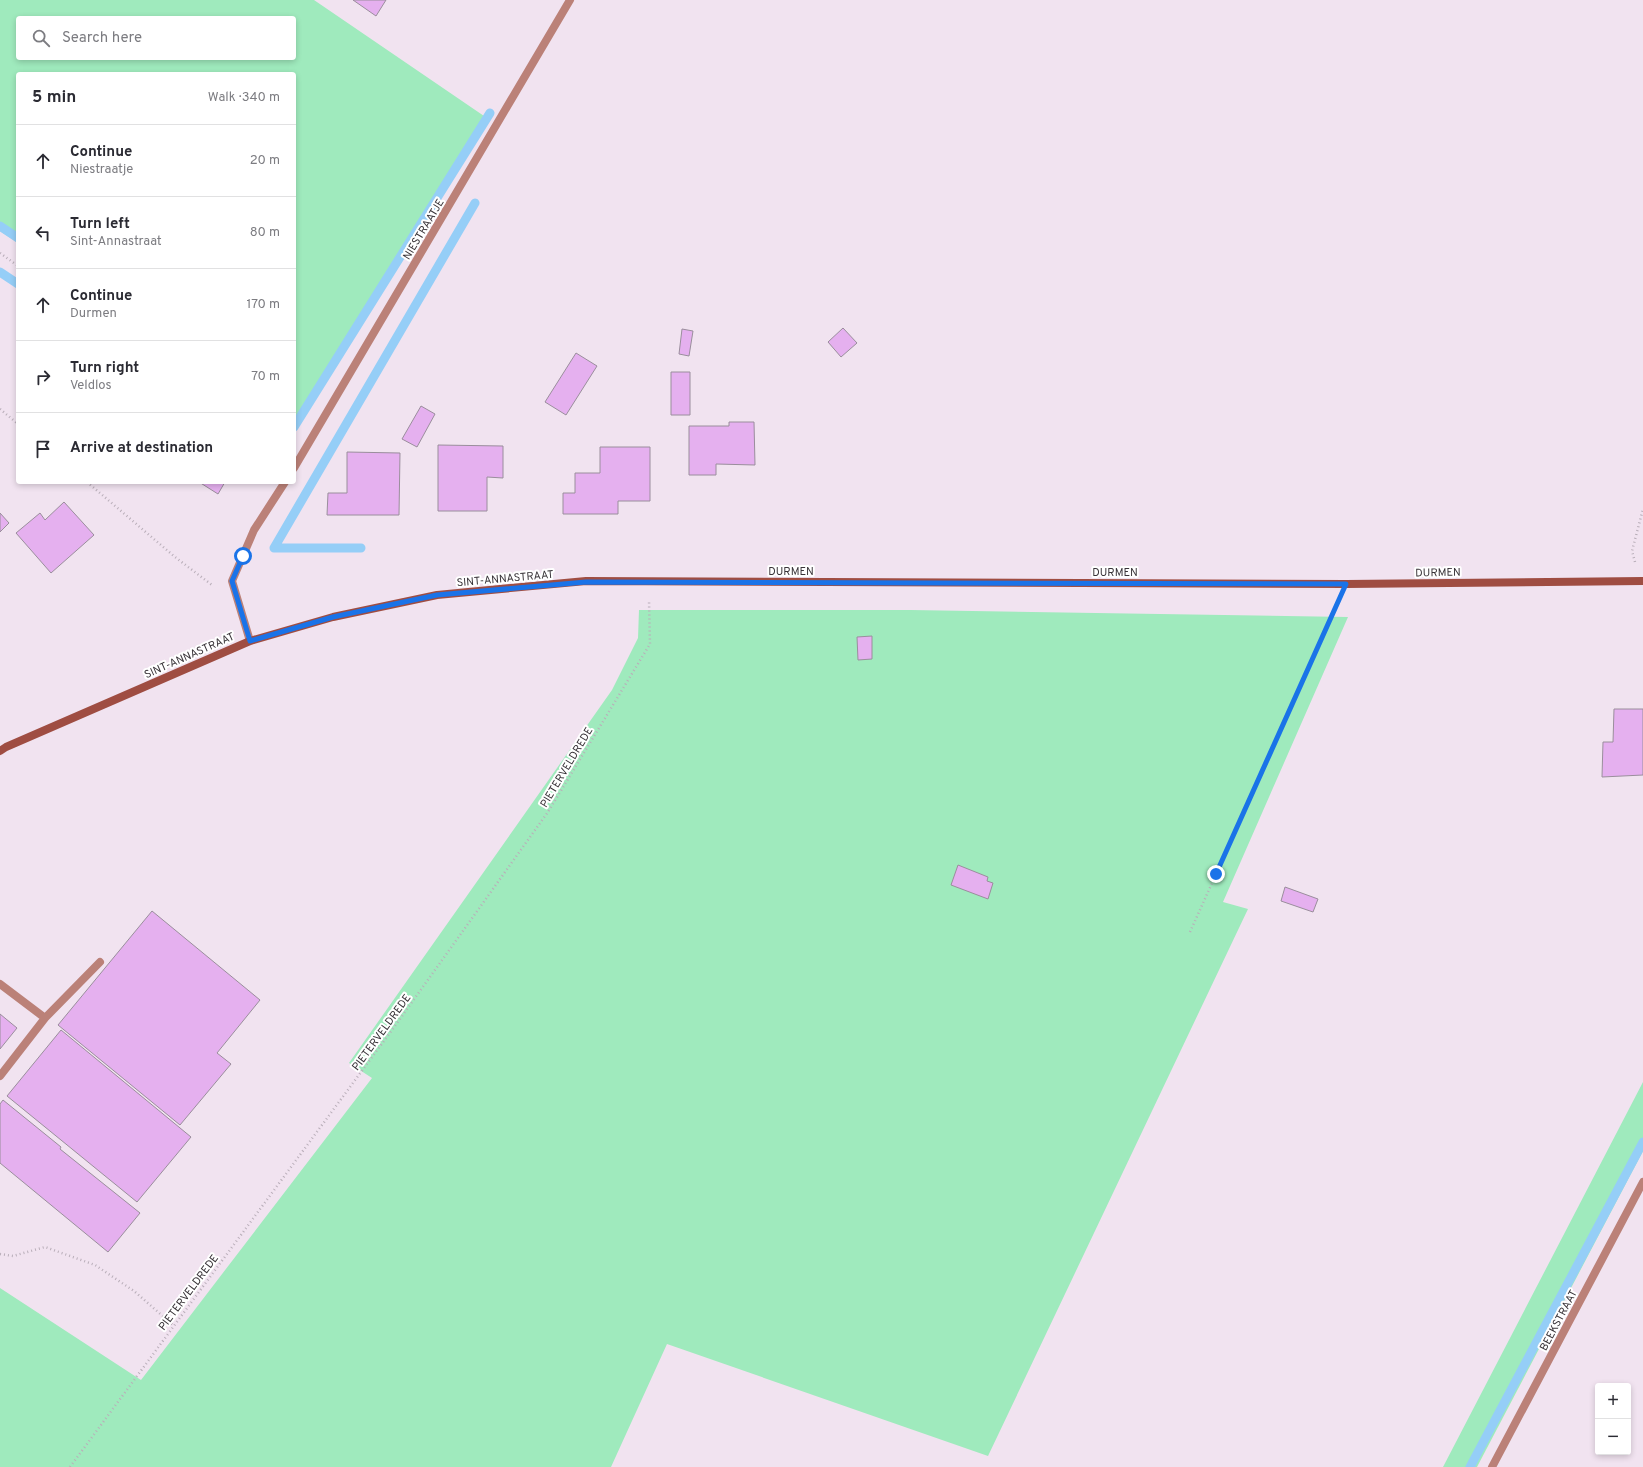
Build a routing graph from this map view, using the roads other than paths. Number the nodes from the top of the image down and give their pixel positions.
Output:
1 (570, 0) edge
2 (296, 465) edge
3 (284, 484) edge
4 (1641, 581) edge
5 (586, 582) joint
6 (250, 641) junction
7 (0, 751) edge
8 (100, 962) dead end
9 (0, 984) edge
10 (45, 1018) junction
11 (0, 1076) edge
12 (1643, 1182) edge
13 (1492, 1467) edge

1 - 2 street, NIESTRAATJE
3 - 6 street
4 - 5 street, DURMEN
5 - 6 street, SINT-ANNASTRAAT
6 - 7 street, SINT-ANNASTRAAT
8 - 10 street
9 - 10 street
10 - 11 street
12 - 13 street, BEEKSTRAAT

